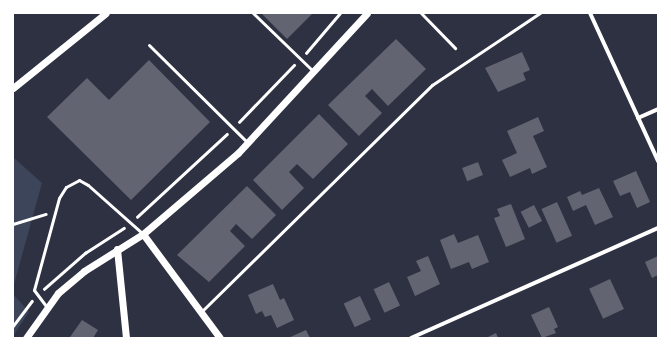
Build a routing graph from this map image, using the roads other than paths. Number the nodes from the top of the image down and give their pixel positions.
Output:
1 (106, 13) edge
2 (254, 13) edge
3 (367, 13) edge
4 (421, 13) edge
5 (540, 13) edge
6 (590, 13) edge
7 (149, 45) dead end
8 (455, 48) dead end
9 (315, 73) junction
10 (13, 88) edge
11 (658, 109) edge
12 (638, 118) junction
13 (248, 143) junction
14 (658, 161) edge
15 (658, 228) edge
16 (143, 234) junction
17 (117, 249) junction
18 (46, 306) junction
19 (201, 312) junction
20 (26, 338) edge
21 (126, 338) edge
22 (220, 338) edge
23 (411, 338) edge

1 - 10 street
2 - 9 lane
3 - 9 street
4 - 8 lane
5 - 19 lane
6 - 12 street
7 - 13 lane
9 - 13 street
11 - 12 street
12 - 14 street
13 - 16 street
15 - 23 street
16 - 17 street
16 - 18 lane
16 - 19 street
17 - 18 street
17 - 21 street
18 - 20 street
19 - 22 street

